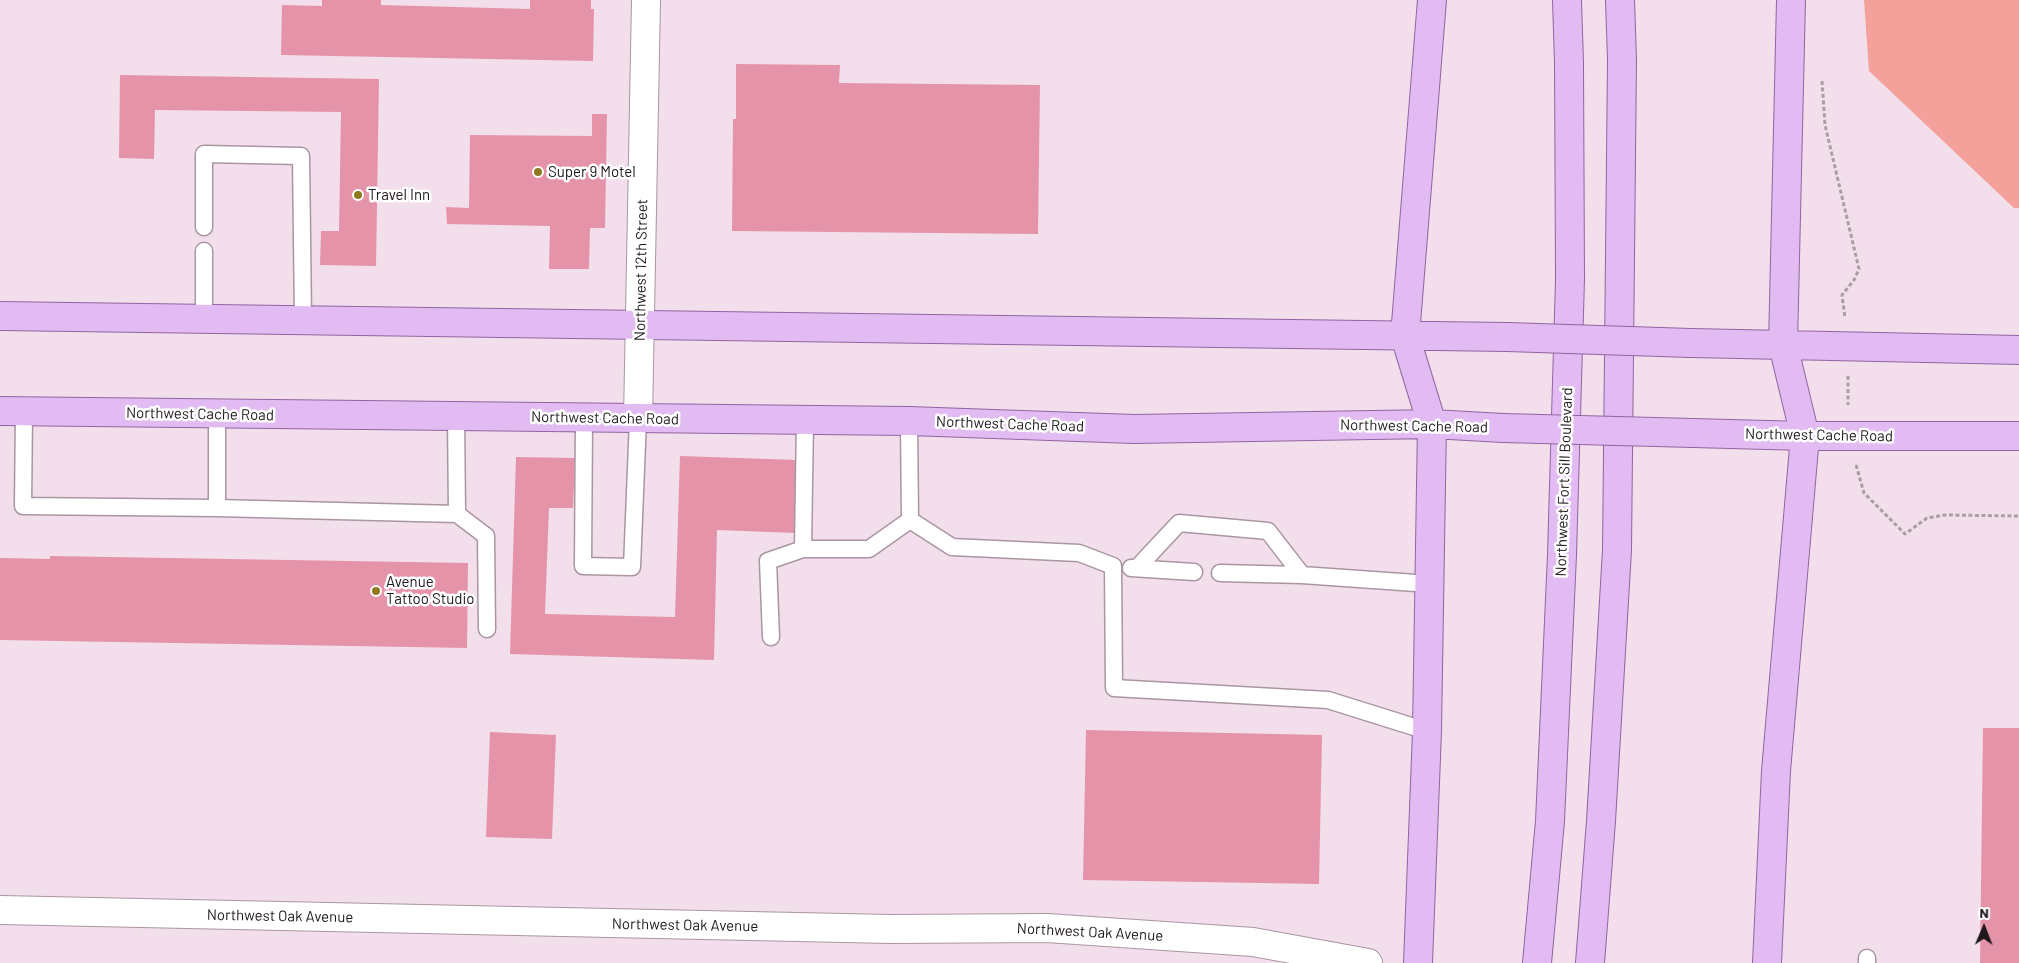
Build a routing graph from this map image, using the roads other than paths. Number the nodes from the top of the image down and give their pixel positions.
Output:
1 (646, 0) edge
2 (1432, 0) edge
3 (1567, 0) edge
4 (1620, 0) edge
5 (1791, 0) edge
6 (204, 227) dead end
7 (204, 251) dead end
8 (0, 316) edge
9 (204, 319) junction
10 (303, 320) junction
11 (640, 324) junction
12 (1405, 336) junction
13 (1783, 345) junction
14 (2019, 350) edge
15 (12, 411) edge
16 (217, 414) junction
17 (456, 416) junction
18 (584, 418) junction
19 (638, 419) junction
20 (805, 420) junction
21 (909, 421) junction
22 (1432, 424) junction
23 (1805, 436) junction
24 (2019, 436) edge
25 (218, 508) junction
26 (457, 514) junction
27 (910, 520) junction
28 (803, 549) junction
29 (1114, 566) junction
30 (1137, 568) junction
31 (1194, 572) dead end
32 (1220, 572) dead end
33 (1302, 575) junction
34 (1430, 584) junction
35 (487, 629) dead end
36 (770, 637) dead end
37 (1427, 731) junction
38 (0, 910) edge
39 (1368, 963) edge
40 (1418, 963) edge
41 (1537, 963) edge
42 (1590, 963) edge
43 (1767, 963) edge

1 - 11 street, Northwest 12th Street
2 - 12 main road
3 - 41 main road, Northwest Fort Sill Boulevard
4 - 42 main road
5 - 13 main road
6 - 10 lane
7 - 9 lane
8 - 9 main road
9 - 10 main road
10 - 11 main road
11 - 12 main road
11 - 19 street, Northwest 12th Street
12 - 13 main road, bridge
12 - 22 main road
13 - 14 main road
13 - 23 main road
15 - 16 main road, Northwest Cache Road
15 - 25 lane
16 - 17 main road, Northwest Cache Road
16 - 25 lane
17 - 18 main road, Northwest Cache Road
17 - 26 lane
18 - 19 main road, Northwest Cache Road
18 - 19 lane
19 - 20 main road, Northwest Cache Road
20 - 21 main road, Northwest Cache Road
20 - 28 lane
21 - 22 main road, Northwest Cache Road
21 - 27 lane
22 - 23 main road, Northwest Cache Road, bridge
22 - 34 main road
23 - 24 main road, Northwest Cache Road
23 - 43 main road
25 - 26 lane
26 - 35 lane
27 - 28 lane
27 - 29 lane
28 - 36 lane
29 - 30 lane
29 - 37 lane
30 - 31 lane
30 - 33 lane
32 - 33 lane
33 - 34 lane
34 - 37 main road
37 - 40 main road
38 - 39 street, Northwest Oak Avenue

